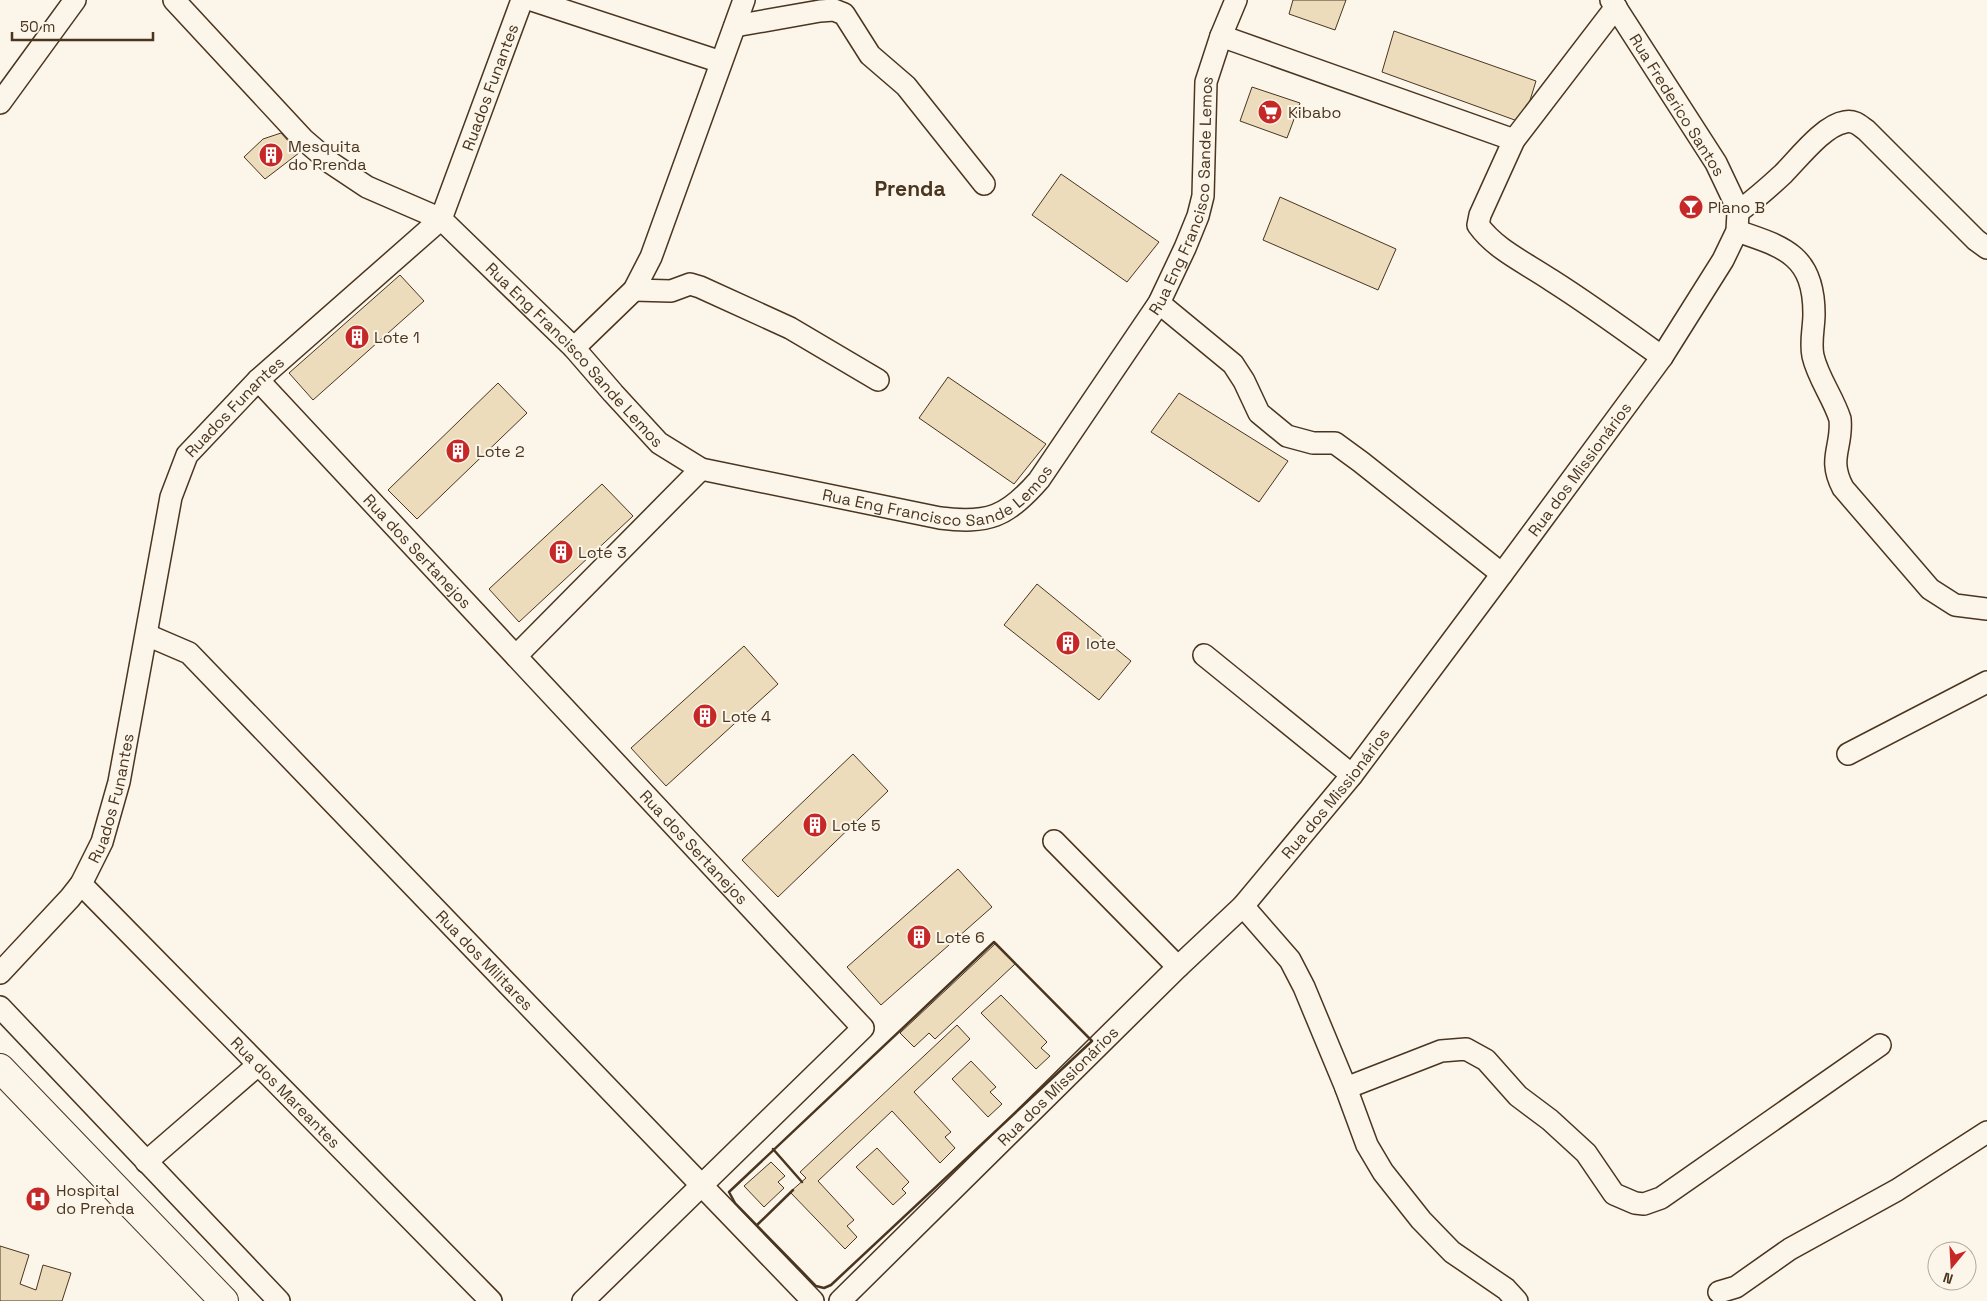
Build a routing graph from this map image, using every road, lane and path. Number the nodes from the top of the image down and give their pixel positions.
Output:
1 (75, 0) edge
2 (174, 0) edge
3 (522, 0) edge
4 (532, 0) edge
5 (744, 0) edge
6 (1236, 0) edge
7 (1613, 4) edge
8 (735, 26) junction
9 (1221, 36) junction
10 (721, 62) junction
11 (0, 103) edge
12 (1514, 140) junction
13 (984, 184) dead end
14 (441, 219) junction
15 (1738, 221) junction
16 (1987, 248) edge
17 (634, 290) junction
18 (1159, 303) junction
19 (574, 348) junction
20 (1662, 357) junction
21 (258, 380) junction
22 (878, 380) dead end
23 (701, 468) junction
24 (1502, 574) junction
25 (1987, 609) edge
26 (147, 635) junction
27 (1204, 655) dead end
28 (516, 656) junction
29 (1987, 682) edge
30 (1848, 754) dead end
31 (1352, 775) junction
32 (1054, 841) dead end
33 (81, 884) junction
34 (1243, 906) junction
35 (1178, 967) junction
36 (0, 973) edge
37 (0, 1007) edge
38 (1880, 1045) dead end
39 (258, 1065) junction
40 (0, 1068) edge
41 (1346, 1088) junction
42 (0, 1094) edge
43 (1987, 1132) edge
44 (146, 1162) junction
45 (701, 1186) junction
46 (1719, 1292) dead end
47 (200, 1301) edge
48 (224, 1301) edge
49 (279, 1301) edge
50 (491, 1301) edge
51 (583, 1301) edge
52 (813, 1301) edge
53 (840, 1301) edge
54 (1518, 1301) edge

1 - 11 street
2 - 14 street
3 - 14 street, Ruados Funantes
4 - 10 street
5 - 8 street
6 - 9 street, Rua Eng Francisco Sande Lemos
7 - 12 street
7 - 15 street, Rua Frederico Santos
8 - 10 street
8 - 13 street
9 - 12 street
9 - 18 street, Rua Eng Francisco Sande Lemos
10 - 17 street
12 - 20 street
14 - 19 street, Rua Eng Francisco Sande Lemos
14 - 21 street, Ruados Funantes
15 - 16 street
15 - 20 street, Rua dos Missionários
15 - 25 street
17 - 19 street
17 - 22 street
18 - 23 street, Rua Eng Francisco Sande Lemos
18 - 24 street
19 - 23 street, Rua Eng Francisco Sande Lemos
20 - 24 street, Rua dos Missionários
21 - 26 street, Ruados Funantes
21 - 28 street, Rua dos Sertanejos
23 - 28 street
24 - 31 street, Rua dos Missionários
26 - 33 street, Ruados Funantes
26 - 45 street, Rua dos Militares
27 - 31 street
28 - 45 street, Rua dos Sertanejos
29 - 30 street
31 - 34 street, Rua dos Missionários
32 - 35 street
33 - 36 street, Ruados Funantes
33 - 39 street, Rua dos Mareantes
34 - 35 street, Rua dos Missionários
34 - 41 street
35 - 53 street, Rua dos Missionários
37 - 44 street
38 - 41 street
39 - 44 street
39 - 50 street, Rua dos Mareantes
40 - 48 main road
41 - 54 street
42 - 47 main road
43 - 46 street
44 - 49 street
45 - 51 street, Rua dos Sertanejos
45 - 52 street, Rua dos Militares

